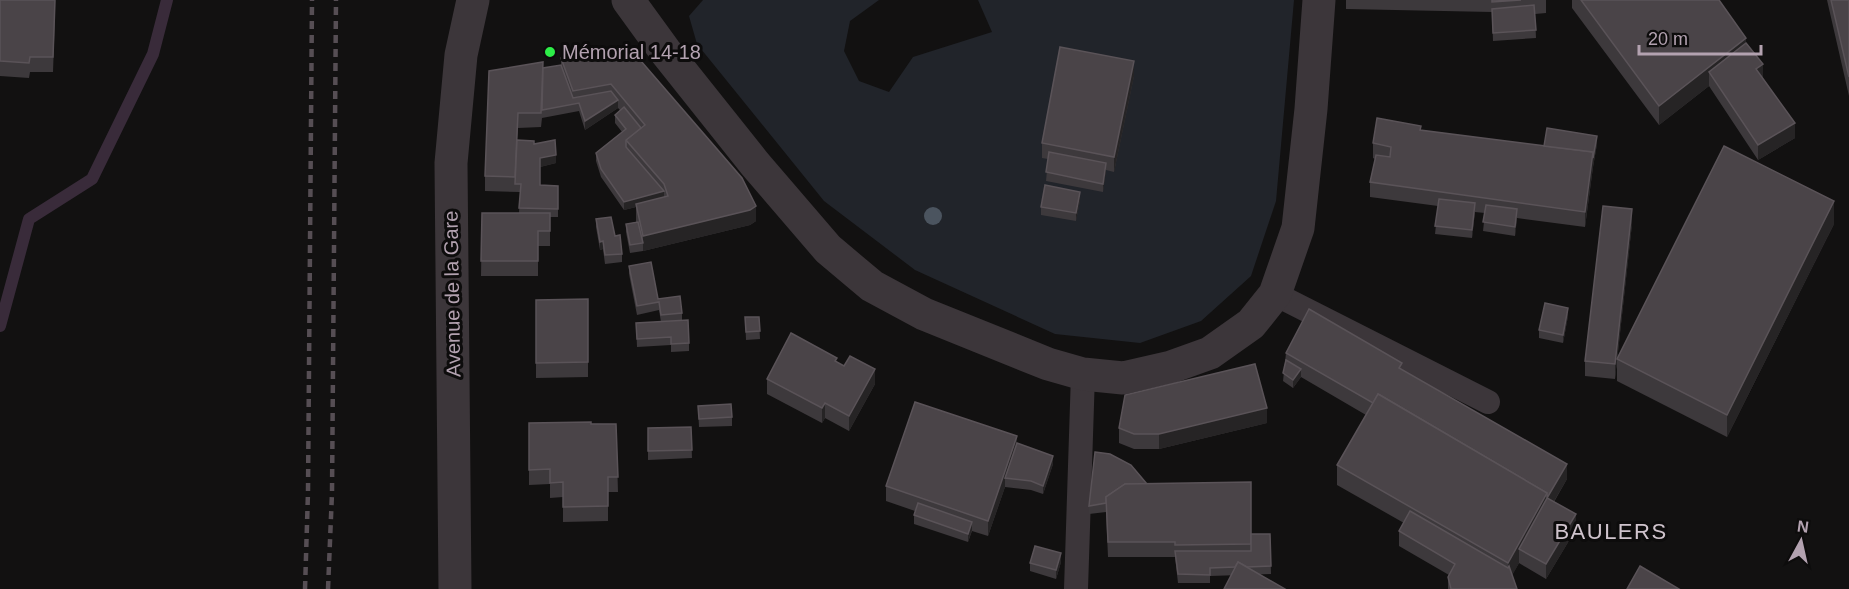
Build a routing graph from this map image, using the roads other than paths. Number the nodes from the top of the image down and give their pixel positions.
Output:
1 (473, 0) edge
2 (628, 0) edge
3 (1319, 0) edge
4 (1275, 294) junction
5 (1083, 374) junction
6 (1488, 402) dead end
7 (455, 589) edge
8 (1076, 589) edge

1 - 7 street, Avenue de la Gare
2 - 5 street
3 - 4 street
4 - 5 street
4 - 6 lane
5 - 8 lane

